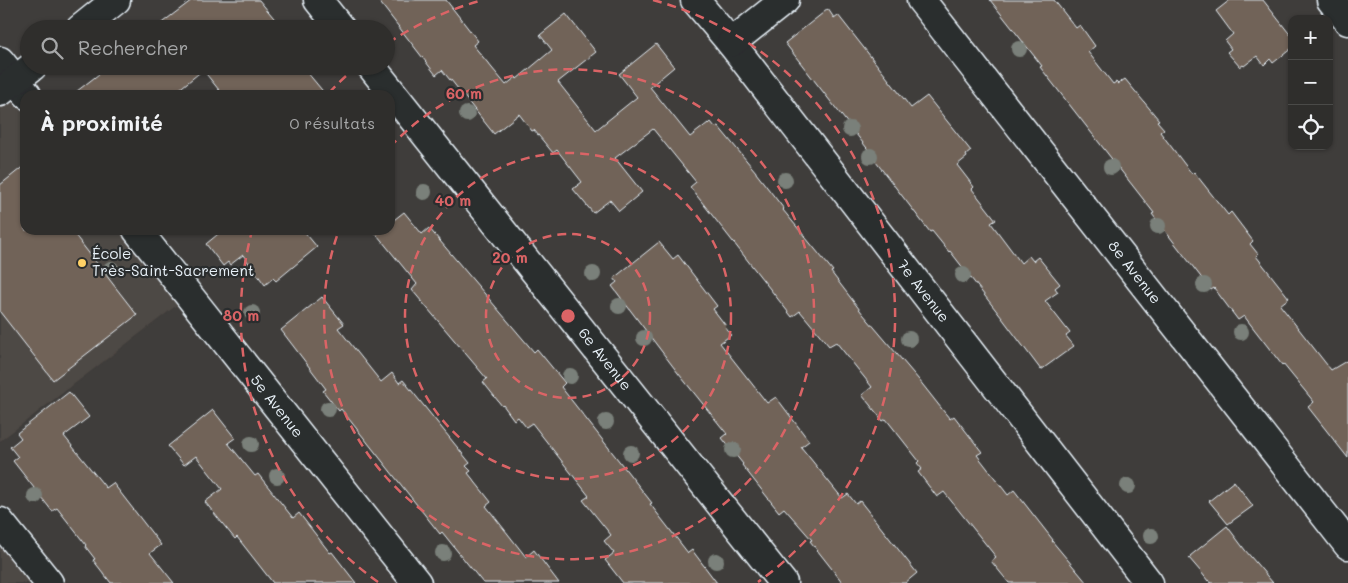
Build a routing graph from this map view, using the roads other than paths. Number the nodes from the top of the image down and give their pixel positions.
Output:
1 (116, 0) edge
2 (318, 0) edge
3 (695, 0) edge
4 (785, 0) edge
5 (921, 0) edge
6 (1331, 0) edge
7 (91, 20) edge
8 (334, 20) edge
9 (1348, 21) edge
10 (731, 43) junction
11 (378, 75) edge
12 (390, 90) edge
13 (395, 96) edge
14 (141, 235) edge
15 (0, 522) edge
16 (1348, 545) edge
17 (49, 583) edge
18 (417, 583) edge
19 (783, 583) edge
20 (1149, 583) edge

1 - 7 street
2 - 8 street
3 - 10 street, 7e Avenue
4 - 10 street
5 - 16 street, 8e Avenue
6 - 9 street
10 - 20 street, 7e Avenue
11 - 12 street, 6e Avenue
13 - 19 street, 6e Avenue
14 - 18 street, 5e Avenue
15 - 17 street

